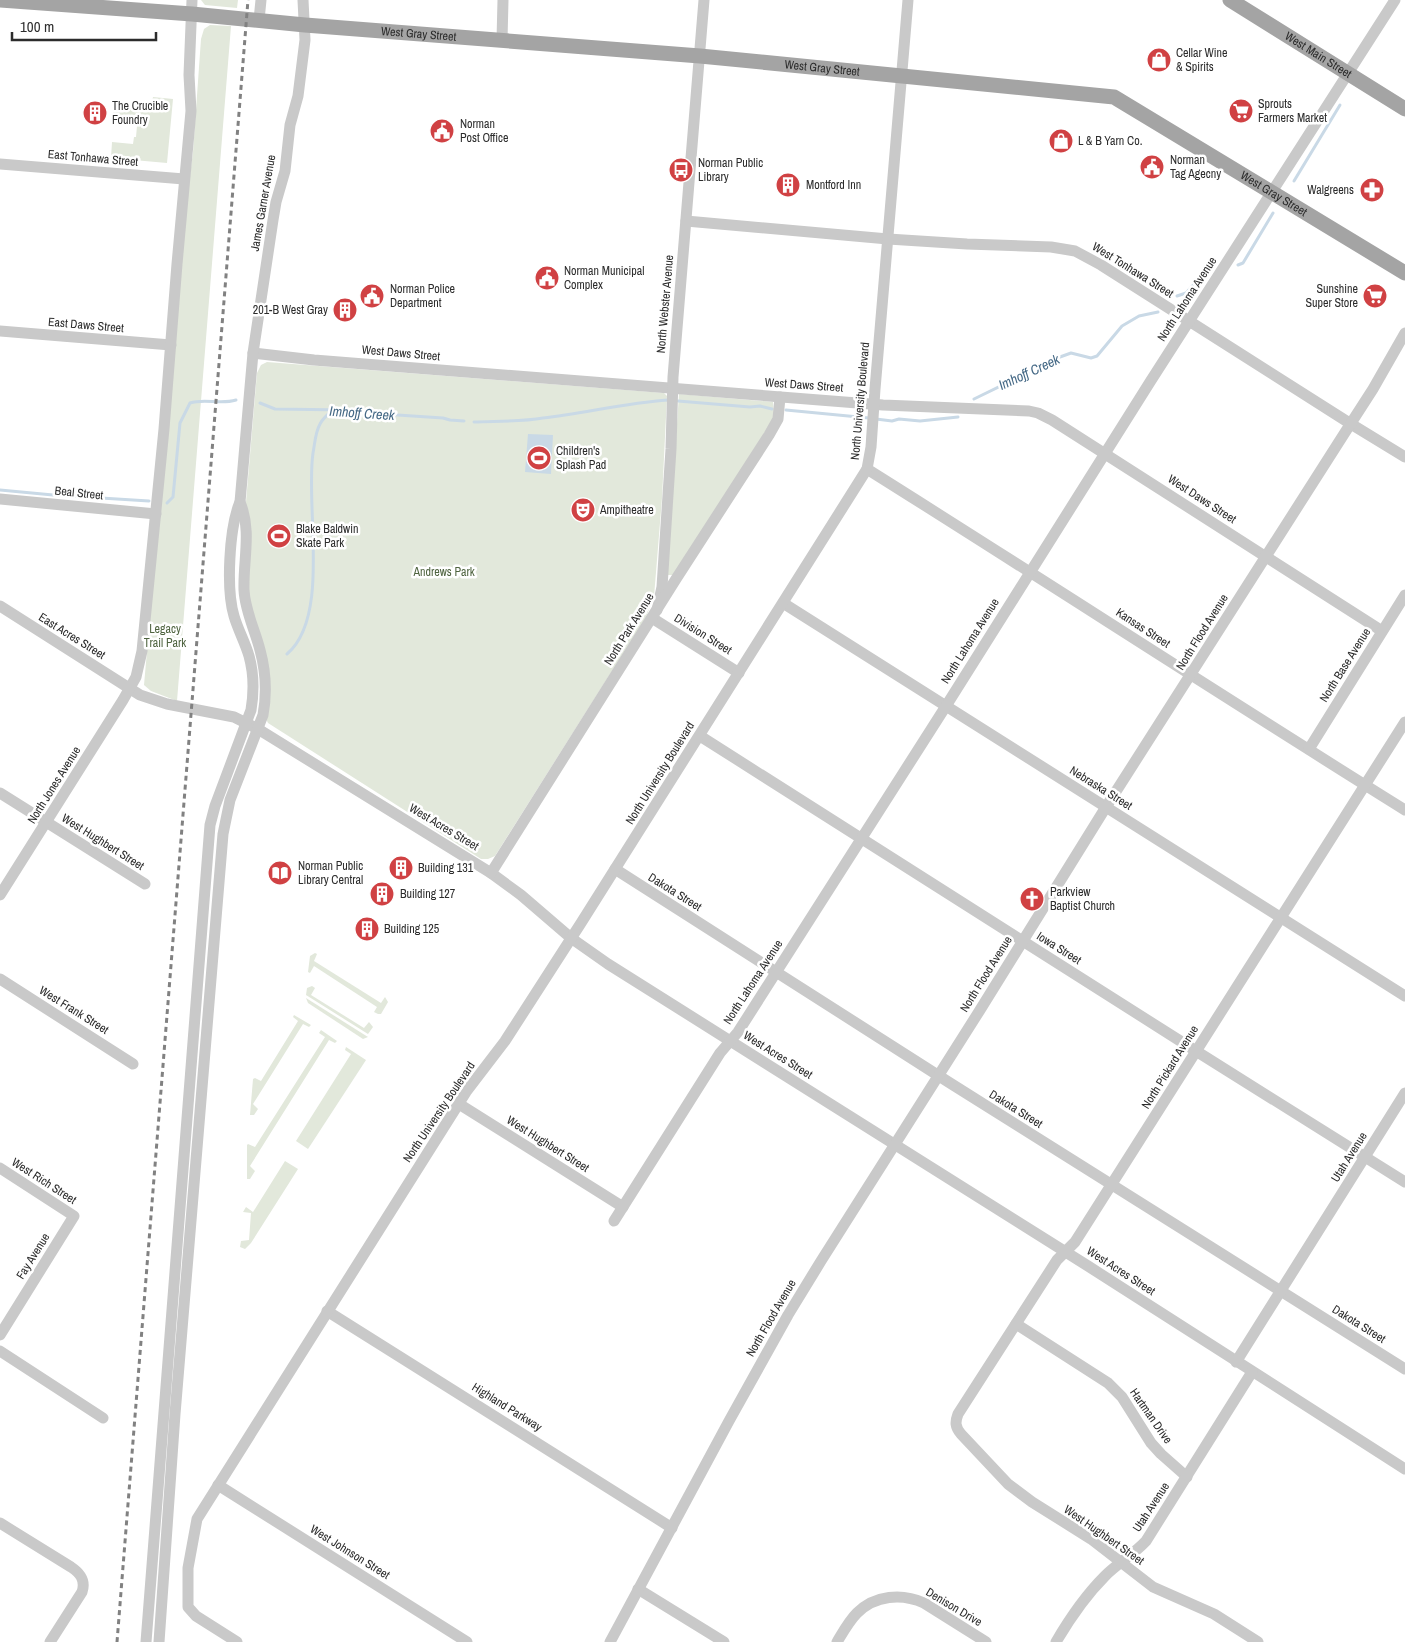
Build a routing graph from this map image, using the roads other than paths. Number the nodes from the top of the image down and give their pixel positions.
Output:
1 (0, 0) edge
2 (261, 0) edge
3 (302, 0) edge
4 (503, 0) edge
5 (704, 0) edge
6 (908, 0) edge
7 (1230, 0) edge
8 (1395, 0) edge
9 (192, 7) edge
10 (259, 20) junction
11 (305, 25) junction
12 (502, 40) junction
13 (700, 56) junction
14 (1348, 73) junction
15 (902, 75) junction
16 (1405, 109) edge
17 (0, 164) edge
18 (184, 179) junction
19 (1273, 191) junction
20 (686, 221) junction
21 (888, 238) junction
22 (1405, 273) edge
23 (1189, 320) junction
24 (0, 331) edge
25 (1405, 333) edge
26 (171, 345) junction
27 (253, 352) junction
28 (673, 388) junction
29 (780, 397) junction
30 (873, 414) junction
31 (1351, 424) junction
32 (1105, 454) junction
33 (1405, 457) edge
34 (867, 469) junction
35 (0, 499) edge
36 (240, 502) junction
37 (156, 514) junction
38 (1266, 557) junction
39 (1030, 572) junction
40 (1405, 595) edge
41 (783, 603) junction
42 (0, 606) edge
43 (655, 614) junction
44 (1382, 631) junction
45 (739, 673) junction
46 (1191, 675) junction
47 (129, 688) junction
48 (946, 706) junction
49 (1405, 722) edge
50 (246, 723) junction
51 (258, 729) junction
52 (700, 736) junction
53 (1309, 749) junction
54 (1364, 785) junction
55 (0, 793) edge
56 (1106, 807) junction
57 (1405, 810) edge
58 (46, 822) junction
59 (862, 839) junction
60 (615, 869) junction
61 (492, 873) junction
62 (145, 884) dead end
63 (0, 895) edge
64 (1280, 917) junction
65 (571, 938) junction
66 (1023, 942) junction
67 (776, 972) junction
68 (0, 979) edge
69 (1405, 996) edge
70 (730, 1041) junction
71 (1196, 1051) junction
72 (133, 1064) dead end
73 (938, 1075) junction
74 (1405, 1093) edge
75 (459, 1104) junction
76 (893, 1145) junction
77 (1365, 1156) junction
78 (0, 1168) edge
79 (1405, 1182) edge
80 (1111, 1185) junction
81 (623, 1207) junction
82 (74, 1216) joint
83 (614, 1221) dead end
84 (1065, 1252) junction
85 (1281, 1291) junction
86 (327, 1310) junction
87 (1016, 1324) junction
88 (0, 1335) edge
89 (0, 1351) edge
90 (1236, 1362) junction
91 (1405, 1370) edge
92 (1252, 1372) junction
93 (102, 1418) dead end
94 (956, 1424) joint
95 (1405, 1469) edge
96 (1187, 1477) junction
97 (218, 1485) junction
98 (0, 1524) edge
99 (672, 1528) junction
100 (1121, 1564) junction
101 (638, 1589) junction
102 (50, 1642) edge
103 (146, 1642) edge
104 (159, 1642) edge
105 (237, 1642) edge
106 (467, 1642) edge
107 (610, 1642) edge
108 (724, 1642) edge
109 (836, 1642) edge
110 (986, 1642) edge
111 (1056, 1642) edge
112 (1258, 1642) edge

1 - 9 main road, West Gray Street
2 - 10 street
3 - 11 street, James Garner Avenue
4 - 12 street
5 - 13 street, North Webster Avenue
6 - 15 street, North University Boulevard
7 - 14 main road, West Main Street
8 - 14 street, North Lahoma Avenue
9 - 10 main road, West Gray Street
9 - 18 street, North Jones Avenue
10 - 11 main road, West Gray Street
11 - 12 main road, West Gray Street
11 - 27 street, James Garner Avenue
12 - 13 main road, West Gray Street
13 - 15 main road, West Gray Street
13 - 20 street, North Webster Avenue
14 - 16 main road, West Main Street
14 - 19 street, North Lahoma Avenue
15 - 19 main road, West Gray Street
15 - 21 street, North University Boulevard
17 - 18 street, East Tonhawa Street
18 - 26 street, North Jones Avenue
19 - 22 main road, West Gray Street
19 - 23 street, North Lahoma Avenue
20 - 21 street, West Tonhawa Street
20 - 28 street, North Webster Avenue
21 - 23 street, West Tonhawa Street
21 - 30 street, North University Boulevard
23 - 31 street, West Tonhawa Street
23 - 32 street, North Lahoma Avenue
24 - 26 street, East Daws Street
25 - 31 street, North Flood Avenue
26 - 37 street, North Jones Avenue
27 - 28 street, West Daws Street
27 - 36 street, James Garner Avenue
28 - 29 street, West Daws Street
28 - 43 street, North Webster Avenue
29 - 30 street, West Daws Street
29 - 43 street, North Park Avenue
30 - 32 street, West Daws Street
30 - 34 street, North University Boulevard
31 - 33 street, West Tonhawa Street
31 - 38 street, North Flood Avenue
32 - 38 street, West Daws Street
32 - 39 street, North Lahoma Avenue
34 - 39 street, Kansas Street
34 - 41 street, North University Boulevard
35 - 37 street, Beal Street
36 - 50 street, James Garner Avenue
36 - 51 street, James Garner Avenue
37 - 47 street, North Jones Avenue
38 - 44 street, West Daws Street
38 - 46 street, North Flood Avenue
39 - 46 street, Kansas Street
39 - 48 street, North Lahoma Avenue
40 - 44 street, North Base Avenue
41 - 45 street, North University Boulevard
41 - 48 street, Nebraska Street
42 - 47 street, East Acres Street
43 - 45 street, Division Street
43 - 61 street, North Park Avenue
44 - 53 street, North Base Avenue
45 - 52 street, North University Boulevard
46 - 53 street, Kansas Street
46 - 56 street, North Flood Avenue
47 - 50 street, West Acres Street
47 - 58 street, North Jones Avenue
48 - 56 street, Nebraska Street
48 - 59 street, North Lahoma Avenue
49 - 54 street, North Pickard Avenue
50 - 51 street, West Acres Street
50 - 103 street, James Garner Avenue
51 - 61 street, West Acres Street
51 - 104 street, James Garner Avenue
52 - 59 street, Iowa Street
52 - 60 street, North University Boulevard
53 - 54 street, Kansas Street
54 - 57 street, Kansas Street
54 - 64 street, North Pickard Avenue
55 - 58 street, West Hughbert Street
56 - 64 street, Nebraska Street
56 - 66 street, North Flood Avenue
58 - 62 street, West Hughbert Street
58 - 63 street, North Jones Avenue
59 - 66 street, Iowa Street
59 - 67 street, North Lahoma Avenue
60 - 65 street, North University Boulevard
60 - 67 street, Dakota Street
61 - 65 street, West Acres Street
64 - 69 street, Nebraska Street
64 - 71 street, North Pickard Avenue
65 - 70 street, West Acres Street
65 - 75 street, North University Boulevard
66 - 71 street, Iowa Street
66 - 73 street, North Flood Avenue
67 - 70 street, North Lahoma Avenue
67 - 73 street, Dakota Street
68 - 72 street, West Frank Street
70 - 76 street, West Acres Street
70 - 81 street, North Lahoma Avenue
71 - 77 street, Iowa Street
71 - 80 street, North Pickard Avenue
73 - 76 street, North Flood Avenue
73 - 80 street, Dakota Street
74 - 77 street, Utah Avenue
75 - 81 street, West Hughbert Street
75 - 86 street, North University Boulevard
76 - 84 street, West Acres Street
76 - 99 street, North Flood Avenue
77 - 79 street, Iowa Street
77 - 85 street, Utah Avenue
78 - 82 street, West Rich Street
80 - 84 street, North Pickard Avenue
80 - 85 street, Dakota Street
81 - 83 street, North Lahoma Avenue
82 - 88 street, Fay Avenue
84 - 87 street, North Pickard Avenue
84 - 90 street, West Acres Street
85 - 90 street, Utah Avenue
85 - 91 street, Dakota Street
86 - 97 street, North University Boulevard
86 - 99 street, Highland Parkway
87 - 94 street, North Pickard Avenue
87 - 96 street, Hartman Drive
89 - 93 street
90 - 92 street, West Acres Street
92 - 95 street, West Acres Street
92 - 96 street, Utah Avenue
94 - 100 street, West Hughbert Street
96 - 100 street, Utah Avenue
97 - 105 street, North University Boulevard
97 - 106 street, West Johnson Street
98 - 102 street
99 - 101 street, North Flood Avenue
100 - 111 street, Utah Avenue
100 - 112 street, West Hughbert Street
101 - 107 street, North Flood Avenue
101 - 108 street
109 - 110 street, Denison Drive

